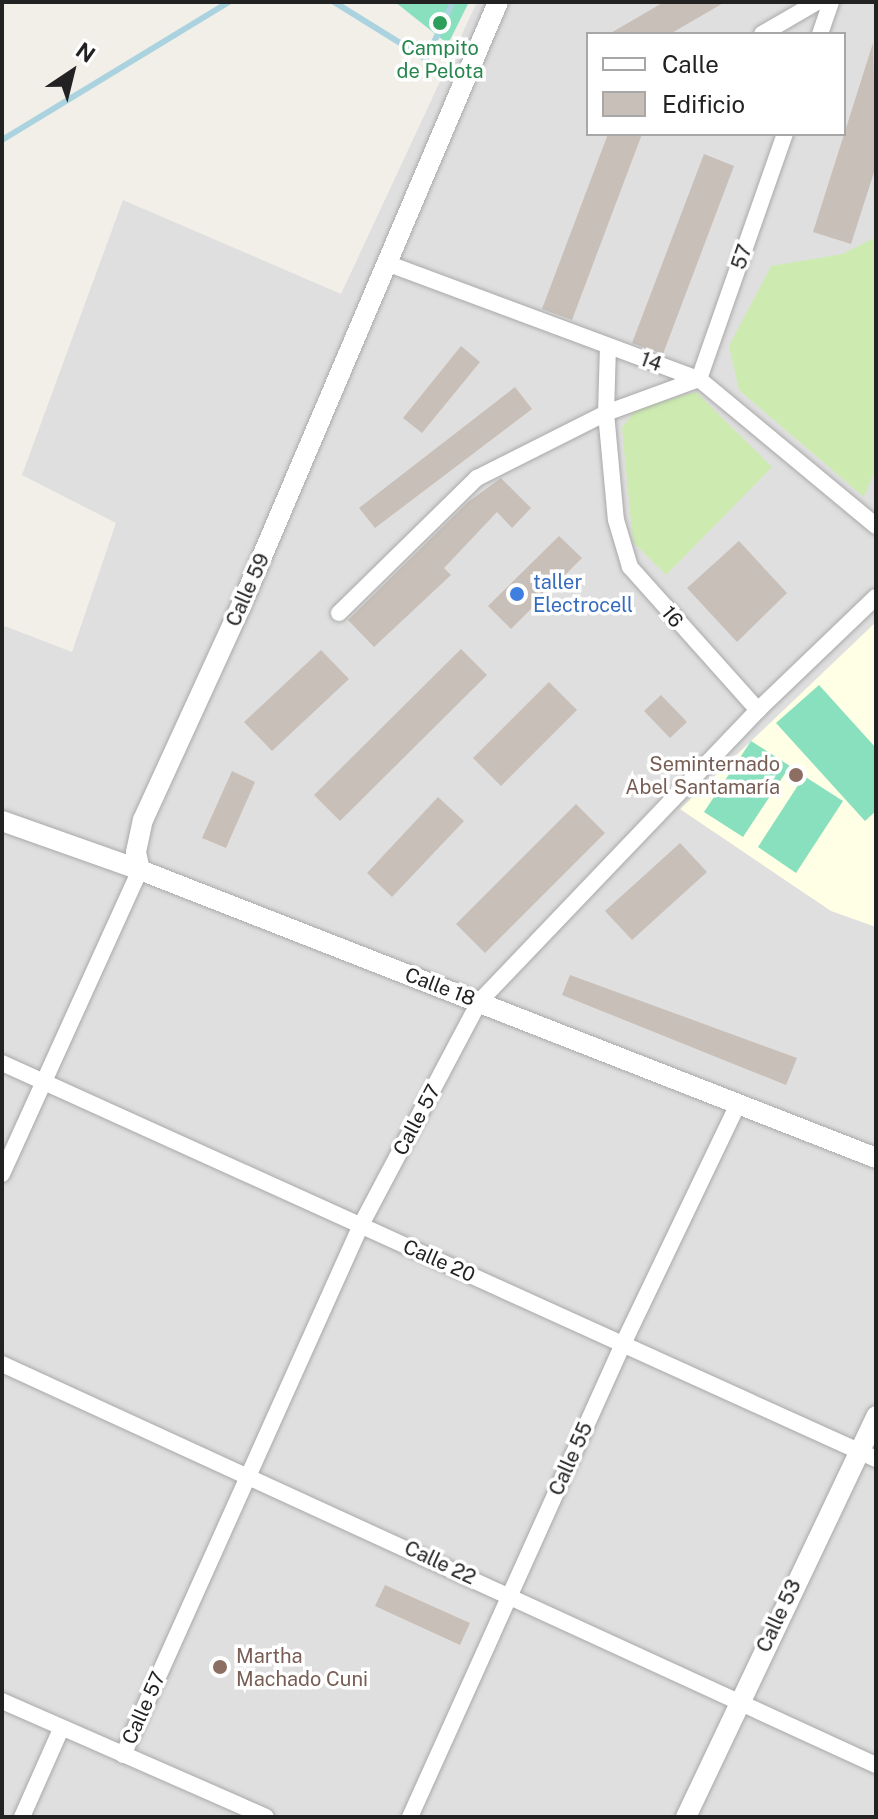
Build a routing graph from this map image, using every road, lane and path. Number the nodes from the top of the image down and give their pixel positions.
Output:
1 (498, 2) edge
2 (817, 2) edge
3 (831, 2) edge
4 (765, 32) edge
5 (821, 32) edge
6 (784, 136) edge
7 (389, 264) junction
8 (608, 346) junction
9 (699, 379) junction
10 (606, 413) junction
11 (876, 526) edge
12 (876, 597) edge
13 (339, 613) dead end
14 (758, 710) junction
15 (2, 821) edge
16 (140, 870) junction
17 (479, 1002) junction
18 (2, 1063) edge
19 (44, 1081) junction
20 (738, 1104) junction
21 (876, 1158) edge
22 (2, 1174) edge
23 (361, 1225) junction
24 (623, 1344) junction
25 (2, 1364) edge
26 (876, 1416) edge
27 (868, 1455) edge
28 (249, 1476) junction
29 (509, 1595) junction
30 (2, 1701) edge
31 (738, 1703) junction
32 (61, 1729) junction
33 (123, 1755) junction
34 (876, 1765) edge
35 (232, 1810) edge
36 (22, 1817) edge
37 (266, 1817) edge
38 (410, 1817) edge
39 (686, 1817) edge

1 - 7 street, Calle 59
2 - 4 street
3 - 5 street
6 - 9 street, 57
7 - 8 street, 14
7 - 16 street, Calle 59
8 - 9 street, 14
8 - 10 street, 16
9 - 10 street
9 - 11 street, 14
10 - 13 street
10 - 14 street, 16
12 - 14 street, Calle 57
14 - 17 street, Calle 57
15 - 16 street, Calle 18
16 - 17 street, Calle 18
16 - 19 street, Calle 59
17 - 20 street, Calle 18
17 - 23 street, Calle 57
18 - 19 street, Calle 20
19 - 22 street, Calle 59
19 - 23 street, Calle 20
20 - 21 street, Calle 18
20 - 24 street, Calle 55
23 - 24 street, Calle 20
23 - 28 street, Calle 57
24 - 27 street, Calle 20
24 - 29 street, Calle 55
25 - 28 street, Calle 22
26 - 27 street, Calle 53
27 - 31 street, Calle 53
28 - 29 street, Calle 22
28 - 33 street, Calle 57
29 - 31 street, Calle 22
29 - 38 street, Calle 55
30 - 32 street
31 - 34 street, Calle 22
31 - 39 street, Calle 53
32 - 33 street
32 - 36 street
33 - 35 street
35 - 37 street

